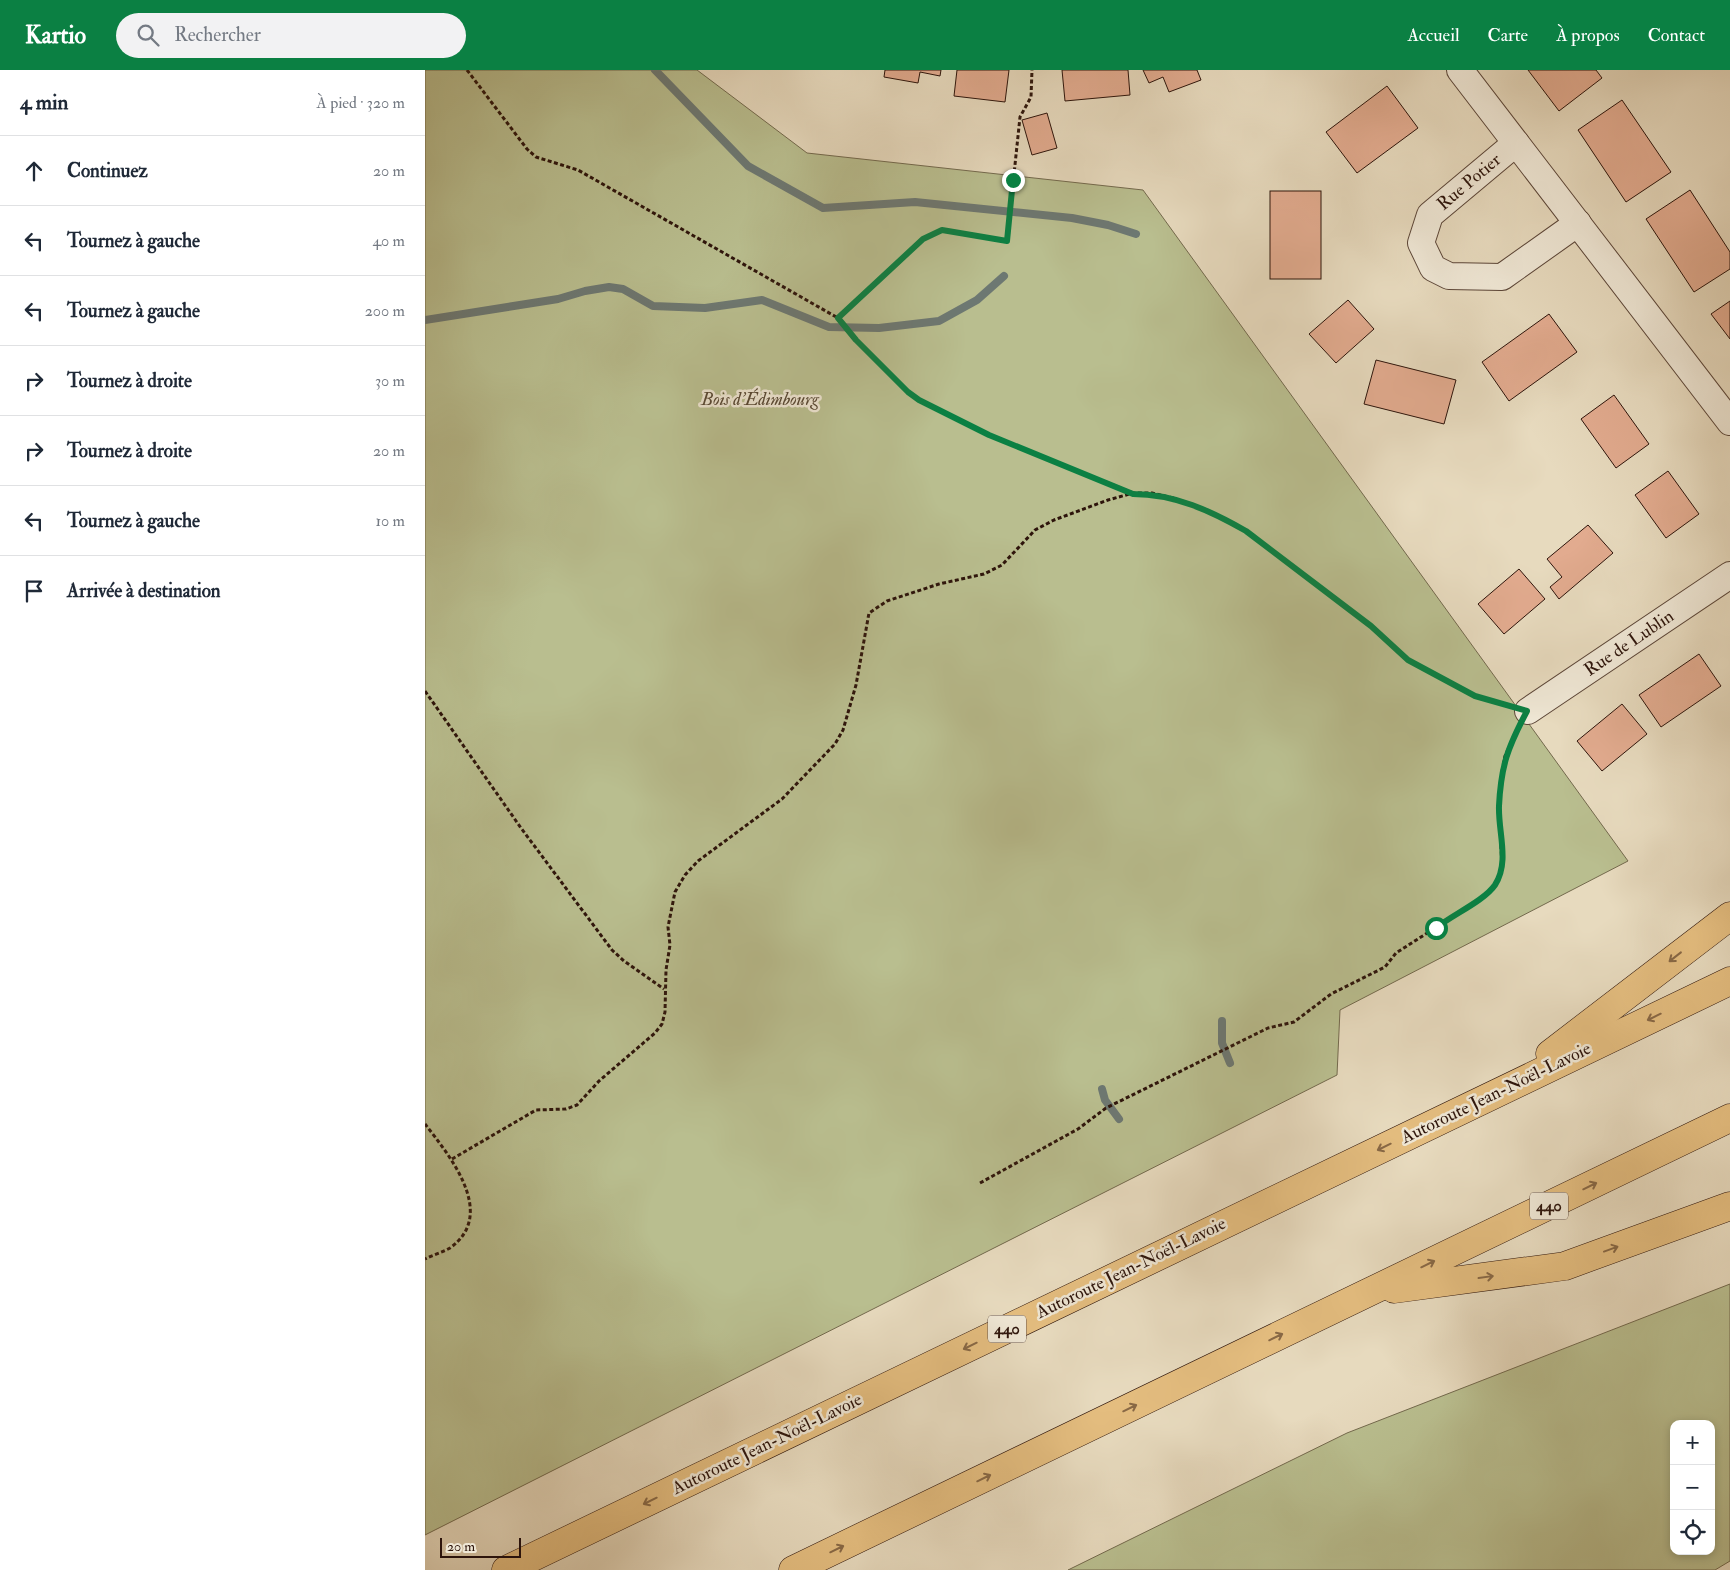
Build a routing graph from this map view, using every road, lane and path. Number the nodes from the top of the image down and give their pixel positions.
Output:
1 (467, 70) edge
2 (1032, 70) edge
3 (1460, 70) edge
4 (1516, 143) junction
5 (1578, 223) junction
6 (838, 318) junction
7 (1730, 422) edge
8 (1133, 494) junction
9 (1730, 575) edge
10 (425, 691) edge
11 (1527, 711) junction
12 (1730, 916) edge
13 (1730, 981) edge
14 (665, 990) junction
15 (1507, 1087) junction
16 (1730, 1118) edge
17 (425, 1124) edge
18 (452, 1159) junction
19 (980, 1182) dead end
20 (1730, 1206) edge
21 (425, 1259) edge
22 (1368, 1293) junction
23 (506, 1570) edge
24 (793, 1570) edge

1 - 6 path
2 - 6 path
3 - 4 street, Rue Potier
4 - 5 street, Rue Potier
4 - 5 street, Rue Potier
5 - 7 street, Rue Potier
6 - 8 path
8 - 11 path
8 - 14 path
9 - 11 street, Rue de Lublin
10 - 14 path
11 - 19 path
12 -> 15 highway
13 -> 15 highway, Autoroute Jean-Noël-Lavoie / 440
14 - 18 path
15 -> 23 highway, Autoroute Jean-Noël-Lavoie / 440
22 -> 16 highway, 440
17 - 18 path
18 - 21 path
22 -> 20 highway
24 -> 22 highway, 440

